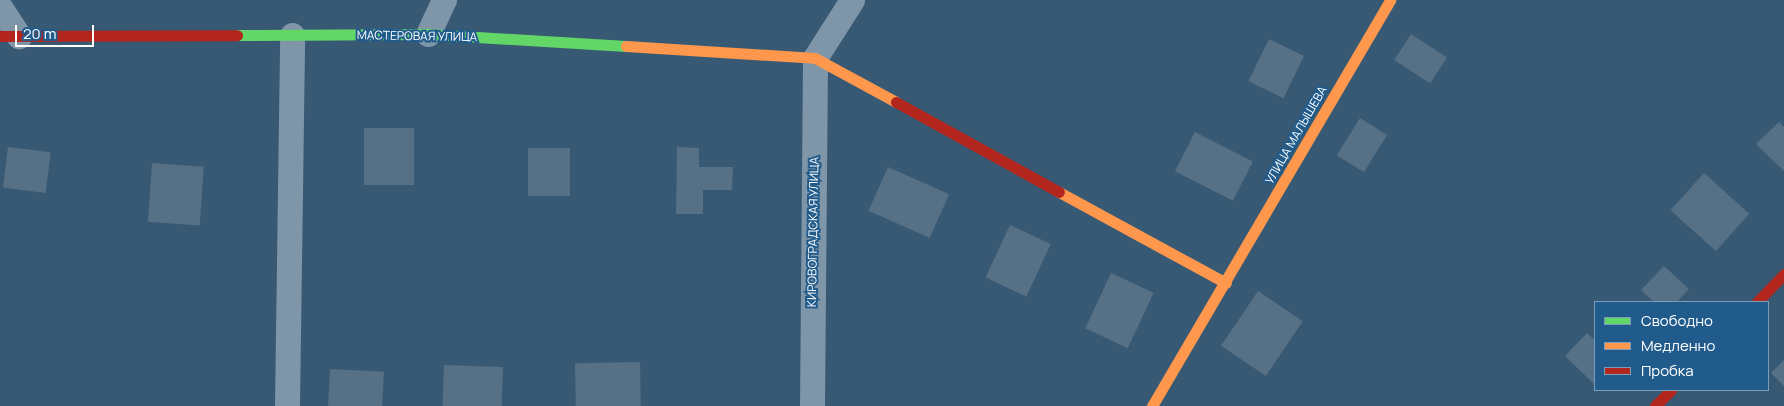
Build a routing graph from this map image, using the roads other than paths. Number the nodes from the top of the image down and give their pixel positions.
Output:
1 (444, 0) edge
2 (852, 0) edge
3 (1390, 0) edge
4 (0, 7) edge
5 (428, 34) junction
6 (292, 35) junction
7 (9, 36) edge
8 (815, 58) junction
9 (1784, 274) edge
10 (1226, 283) junction
11 (1757, 301) edge
12 (1670, 391) edge
13 (287, 406) edge
14 (812, 406) edge
15 (1152, 406) edge
16 (1655, 406) edge

1 - 5 street
2 - 8 street
3 - 10 street, УЛИЦА МАЛЫШЕВА
4 - 7 street, МАСТЕРОВАЯ УЛИЦА
5 - 6 street, МАСТЕРОВАЯ УЛИЦА
5 - 8 street, МАСТЕРОВАЯ УЛИЦА
6 - 7 street, МАСТЕРОВАЯ УЛИЦА
6 - 13 street
8 - 10 street
8 - 14 street, КИРОВОГРАДСКАЯ УЛИЦА
9 - 11 street
10 - 15 street, УЛИЦА МАЛЫШЕВА
12 - 16 street

